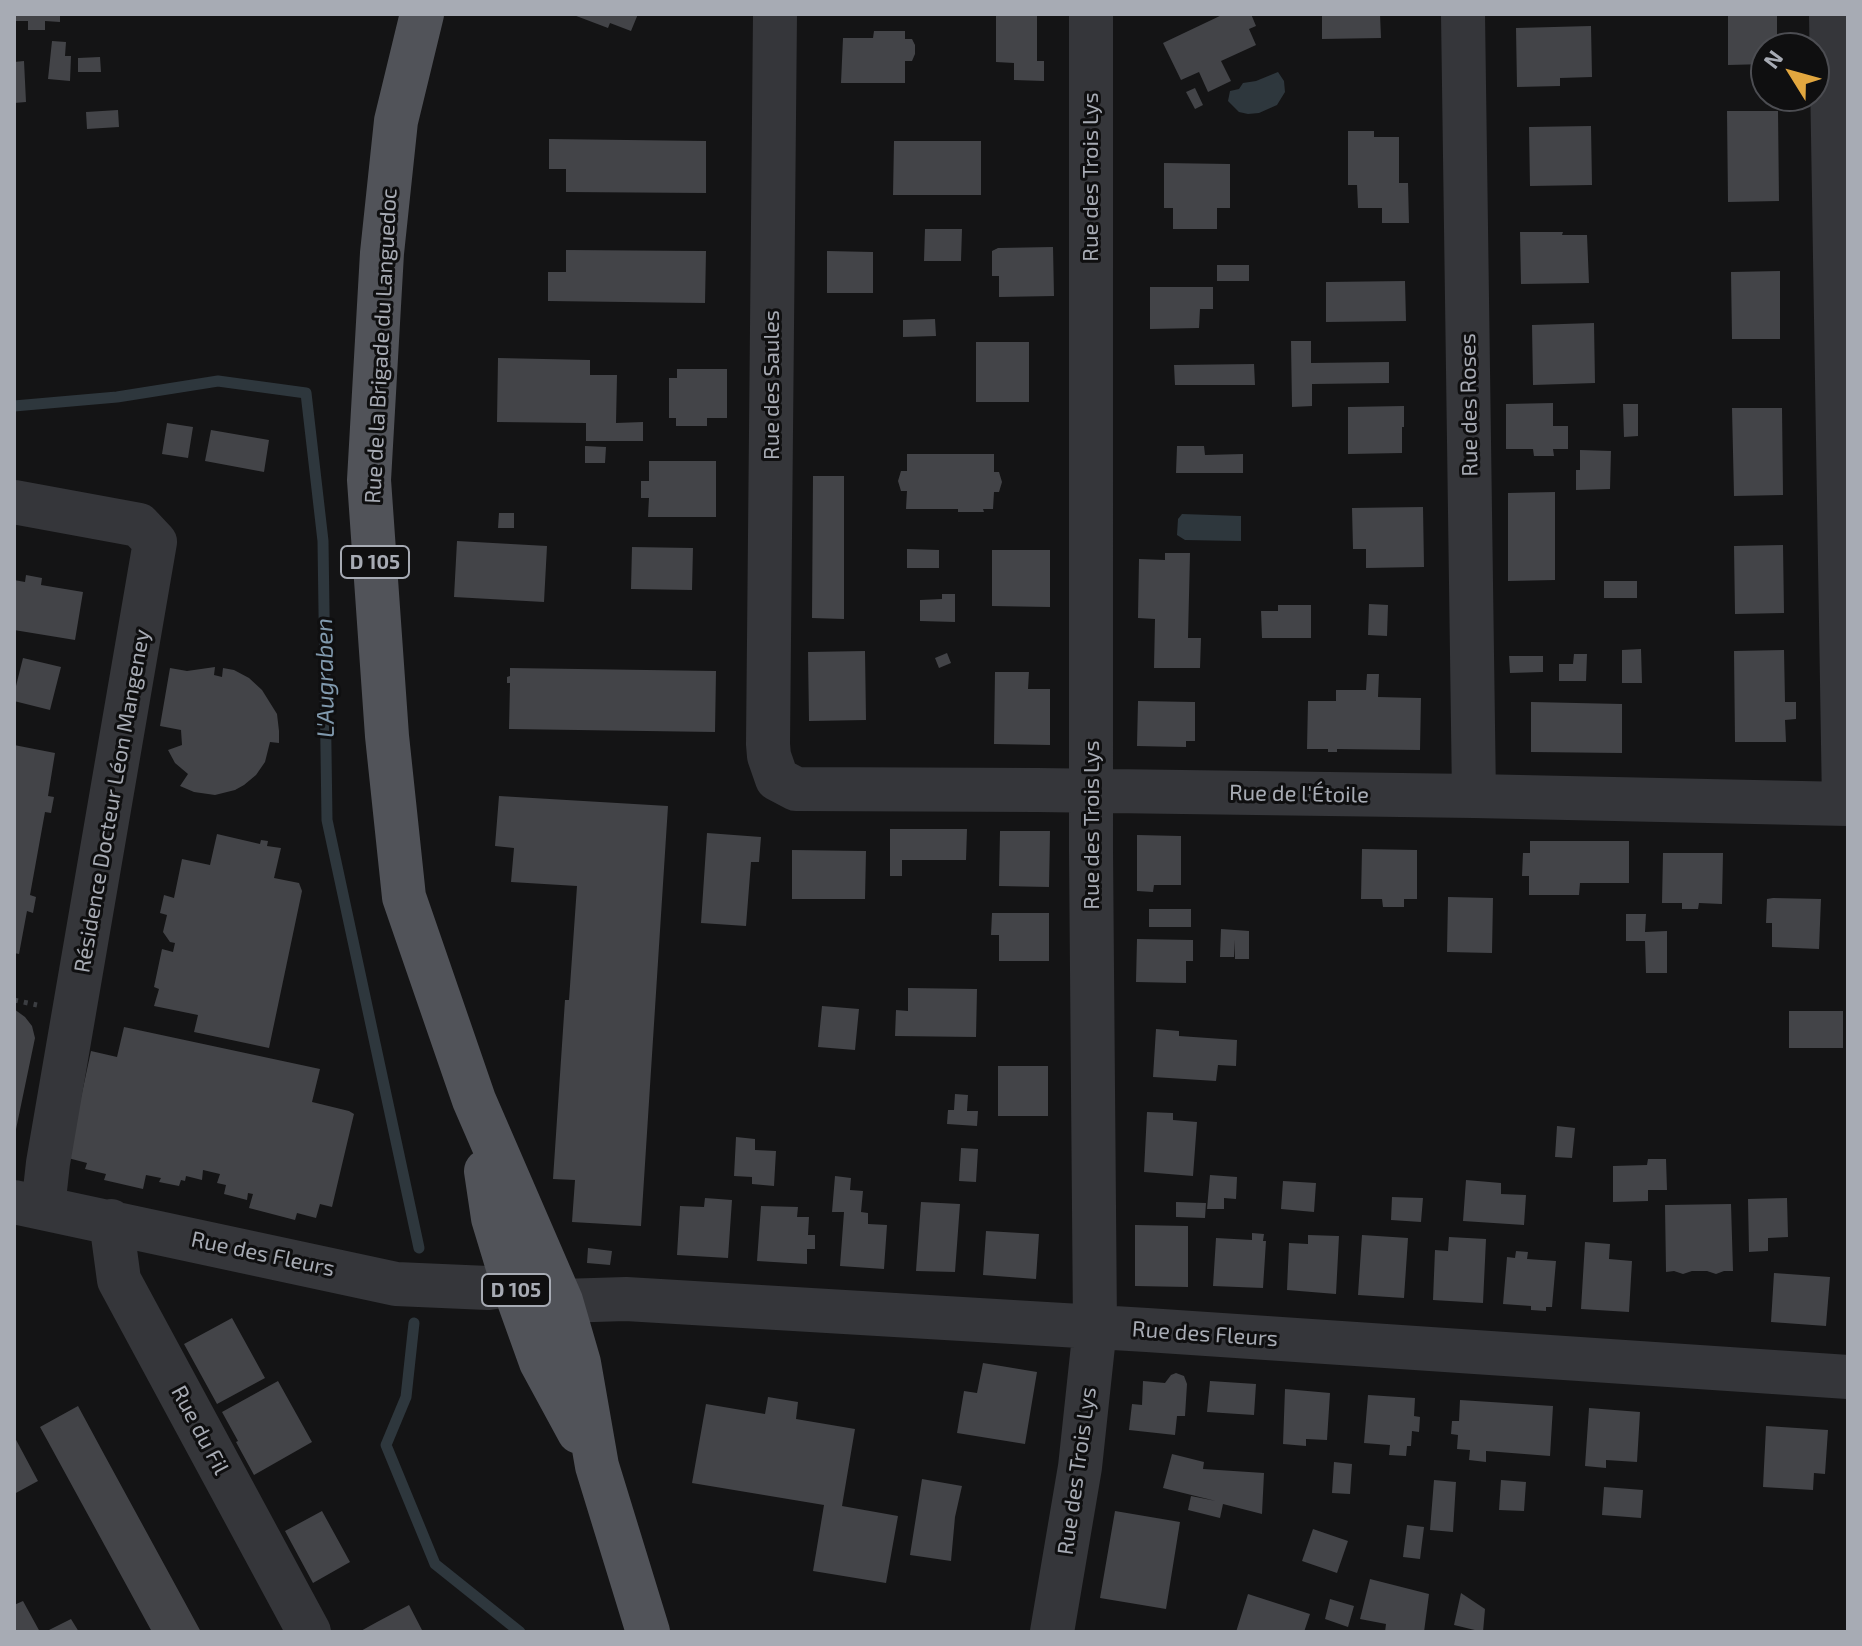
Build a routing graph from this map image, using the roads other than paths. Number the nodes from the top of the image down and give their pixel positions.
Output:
1 (422, 14) edge
2 (775, 14) edge
3 (1091, 14) edge
4 (1463, 14) edge
5 (1831, 14) edge
6 (14, 502) edge
7 (769, 756) joint
8 (1092, 791) junction
9 (1474, 796) junction
10 (1846, 804) edge
11 (474, 1100) junction
12 (28, 1205) edge
13 (111, 1221) junction
14 (513, 1284) junction
15 (561, 1301) junction
16 (1095, 1327) junction
17 (1848, 1377) edge
18 (597, 1466) junction
19 (309, 1632) edge
20 (648, 1632) edge
21 (1052, 1632) edge

1 - 11 main road, Rue de la Brigade du Languedoc / D 105
2 - 7 street, Rue des Saules
3 - 8 street, Rue des Trois Lys
4 - 9 street, Rue des Roses
5 - 10 street
6 - 12 street, Résidence Docteur Léon Mangeney
7 - 8 street, Rue de l'Étoile
8 - 9 street, Rue de l'Étoile
8 - 16 street, Rue des Trois Lys
9 - 10 street, Rue de l'Étoile
11 - 14 main road, Rue de la Brigade du Languedoc / D 105
11 - 15 main road, Rue de la Brigade du Languedoc / D 105
12 - 13 street, Rue des Fleurs
13 - 14 street, Rue des Fleurs
13 - 19 street, Rue du Fil
14 - 18 main road, Rue de la Brigade du Languedoc / D 105
15 - 16 street, Rue des Fleurs
15 - 18 main road, Rue de la Brigade du Languedoc / D 105
16 - 17 street, Rue des Fleurs
16 - 21 street, Rue des Trois Lys
18 - 20 main road, Rue de la Brigade du Languedoc / D 105

